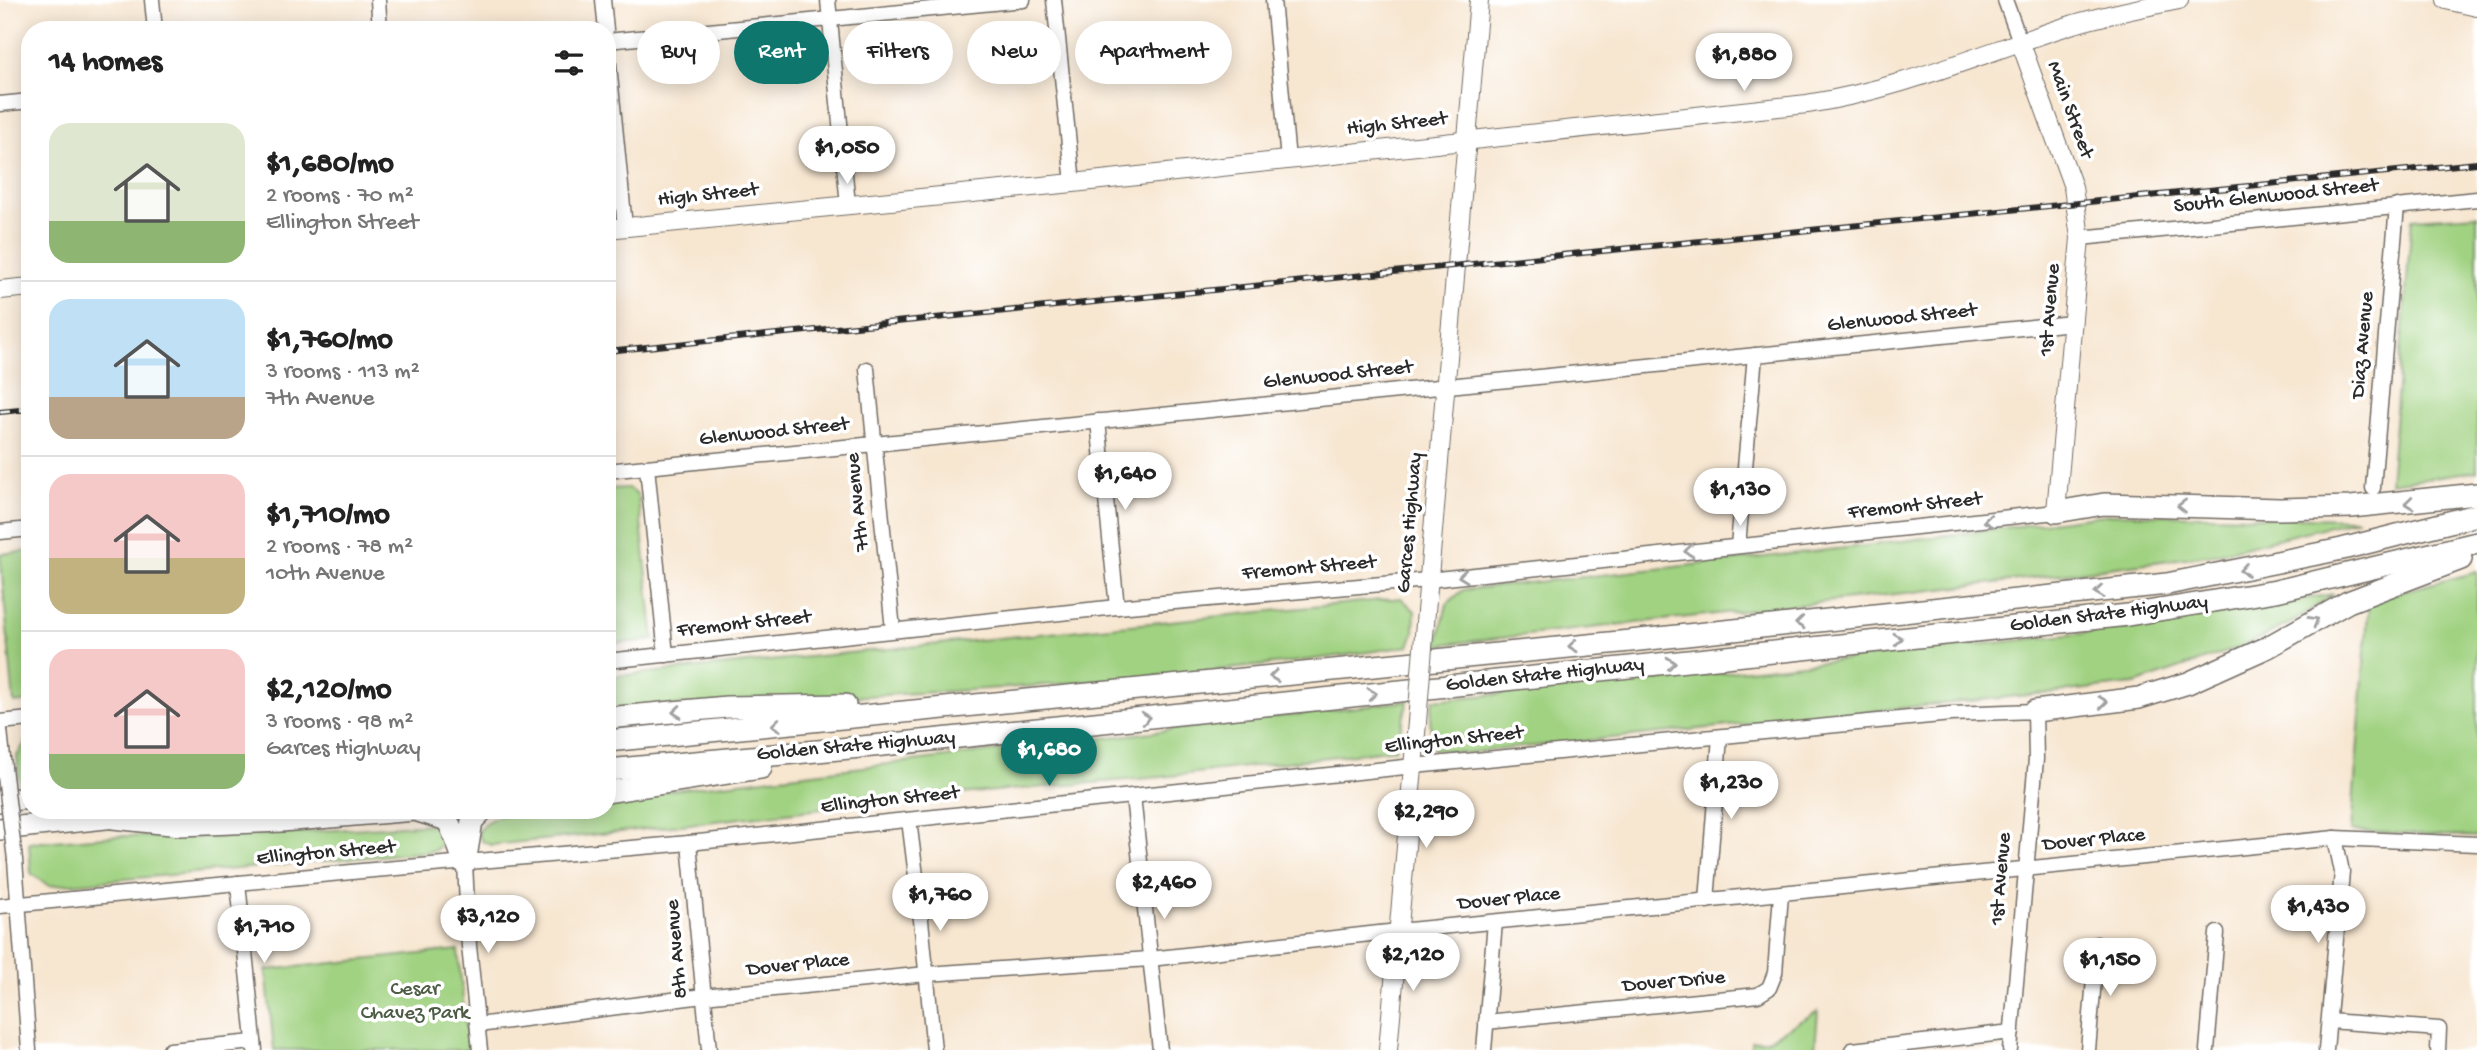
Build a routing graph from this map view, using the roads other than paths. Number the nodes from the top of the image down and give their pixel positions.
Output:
1 (152, 0) edge
2 (377, 0) edge
3 (603, 0) edge
4 (828, 0) edge
5 (1023, 0) edge
6 (1054, 0) edge
7 (1273, 0) edge
8 (1479, 0) edge
9 (2005, 0) edge
10 (2178, 0) edge
11 (2446, 0) edge
12 (2477, 7) edge
13 (830, 19) junction
14 (154, 21) edge
15 (379, 21) edge
16 (605, 21) edge
17 (616, 42) edge
18 (2021, 44) junction
19 (21, 102) edge
20 (0, 104) edge
21 (1467, 141) junction
22 (1288, 160) junction
23 (1073, 183) junction
24 (2477, 199) edge
25 (849, 205) junction
26 (2397, 206) junction
27 (616, 228) edge
28 (2080, 238) junction
29 (21, 288) edge
30 (0, 290) edge
31 (2072, 323) junction
32 (1755, 355) junction
33 (867, 369) dead end
34 (1447, 386) junction
35 (1098, 421) junction
36 (875, 444) junction
37 (647, 467) junction
38 (616, 470) edge
39 (2373, 488) dead end
40 (2477, 494) edge
41 (2056, 512) junction
42 (2477, 515) edge
43 (21, 530) edge
44 (0, 533) edge
45 (2477, 543) edge
46 (1738, 546) junction
47 (2477, 554) edge
48 (1428, 580) junction
49 (1117, 607) junction
50 (894, 630) junction
51 (666, 656) junction
52 (616, 661) edge
53 (966, 706) junction
54 (2035, 711) junction
55 (616, 717) edge
56 (21, 720) edge
57 (0, 722) edge
58 (0, 730) edge
59 (1720, 737) junction
60 (616, 740) edge
61 (883, 745) junction
62 (1414, 766) junction
63 (616, 768) edge
64 (616, 791) edge
65 (1133, 796) junction
66 (21, 800) edge
67 (0, 801) edge
68 (104, 819) edge
69 (123, 819) edge
70 (305, 819) edge
71 (444, 819) edge
72 (474, 819) edge
73 (909, 820) junction
74 (0, 830) edge
75 (2335, 838) junction
76 (689, 843) junction
77 (2477, 844) edge
78 (465, 863) junction
79 (2025, 869) junction
80 (238, 883) junction
81 (1781, 894) junction
82 (1707, 901) junction
83 (19, 903) junction
84 (0, 906) edge
85 (1496, 922) junction
86 (1399, 932) junction
87 (2217, 933) dead end
88 (2097, 944) dead end
89 (1150, 958) junction
90 (927, 974) junction
91 (703, 996) junction
92 (2329, 1021) junction
93 (1486, 1022) junction
94 (478, 1025) junction
95 (2012, 1032) junction
96 (254, 1046) edge
97 (29, 1050) edge
98 (170, 1050) edge
99 (480, 1050) edge
100 (709, 1050) edge
101 (934, 1050) edge
102 (1160, 1050) edge
103 (1388, 1050) edge
104 (1484, 1050) edge
105 (1852, 1050) edge
106 (2010, 1050) edge
107 (2088, 1050) edge
108 (2207, 1050) edge
109 (2326, 1050) edge
110 (2438, 1050) edge

1 - 14 street
2 - 15 street
3 - 16 street
4 - 13 street
5 - 13 street
6 - 23 street
7 - 22 street
8 - 21 main road, Garces Highway
9 - 18 street, Main Street
10 - 18 main road, High Street
11 - 12 main road
13 - 17 street
13 - 25 street
18 - 21 main road, High Street
18 - 28 main road, Main Street
19 - 20 street
21 - 22 main road, High Street
21 - 34 main road, Garces Highway
22 - 23 main road, High Street
23 - 25 main road, High Street
24 - 26 street, South Glenwood Street
25 - 27 main road, High Street
26 - 28 street, South Glenwood Street
26 - 39 street, Diaz Avenue
28 - 31 main road, 1st Avenue
29 - 30 main road
31 - 32 street, Glenwood Street
31 - 41 main road, 1st Avenue
32 - 34 street, Glenwood Street
32 - 46 street
33 - 36 street, 7th Avenue
34 - 35 street, Glenwood Street
34 - 48 main road, Garces Highway
35 - 36 street, Glenwood Street
35 - 49 street
36 - 37 street, Glenwood Street
36 - 50 street, 7th Avenue
37 - 38 street, Glenwood Street
37 - 51 street
40 -> 41 highway
41 -> 46 street, Fremont Street
42 -> 53 highway, Golden State Highway
43 - 44 street
61 -> 45 highway, Golden State Highway
46 -> 48 street, Fremont Street
54 -> 47 highway
48 - 49 street, Fremont Street
48 - 62 main road, Garces Highway, bridge
49 - 50 street, Fremont Street
50 - 51 street, Fremont Street
51 - 52 street, Fremont Street
53 -> 55 highway
53 -> 60 highway, Golden State Highway
54 - 59 street, Ellington Street
54 - 79 street, 1st Avenue
56 - 57 street
58 - 83 street, bridge
59 - 62 street, Ellington Street
59 - 82 street
61 - 63 highway, Golden State Highway
61 - 64 highway
62 - 65 street, Ellington Street
62 - 86 main road, Garces Highway
65 - 73 street, Ellington Street
65 - 89 street
66 - 67 highway
68 - 74 highway
69 - 70 highway
71 - 78 highway
72 - 78 highway
73 - 76 street, Ellington Street
73 - 90 street
75 - 77 street, Dover Place
75 - 79 street, Dover Place
75 - 92 street
76 - 78 street, Ellington Street
76 - 91 street, 8th Avenue
78 - 80 street, Ellington Street
78 - 94 street
79 - 81 street, Dover Place
79 - 95 street, 1st Avenue
80 - 83 street, Ellington Street
80 - 96 street
81 - 82 street, Dover Place
81 - 93 street, Dover Drive
82 - 85 street, Dover Place
83 - 84 street, Ellington Street
83 - 97 street
85 - 86 street, Dover Place
85 - 93 street
86 - 89 street, Dover Place
86 - 103 main road, Garces Highway
87 - 108 street
88 - 107 street
89 - 90 street, Dover Place
89 - 102 street
90 - 91 street, Dover Place
90 - 101 street
91 - 94 street, Dover Place
91 - 100 street, 8th Avenue
92 - 109 street
92 - 110 street
93 - 104 street
94 - 99 street
95 - 105 street
95 - 106 street, 1st Avenue
96 - 98 street

